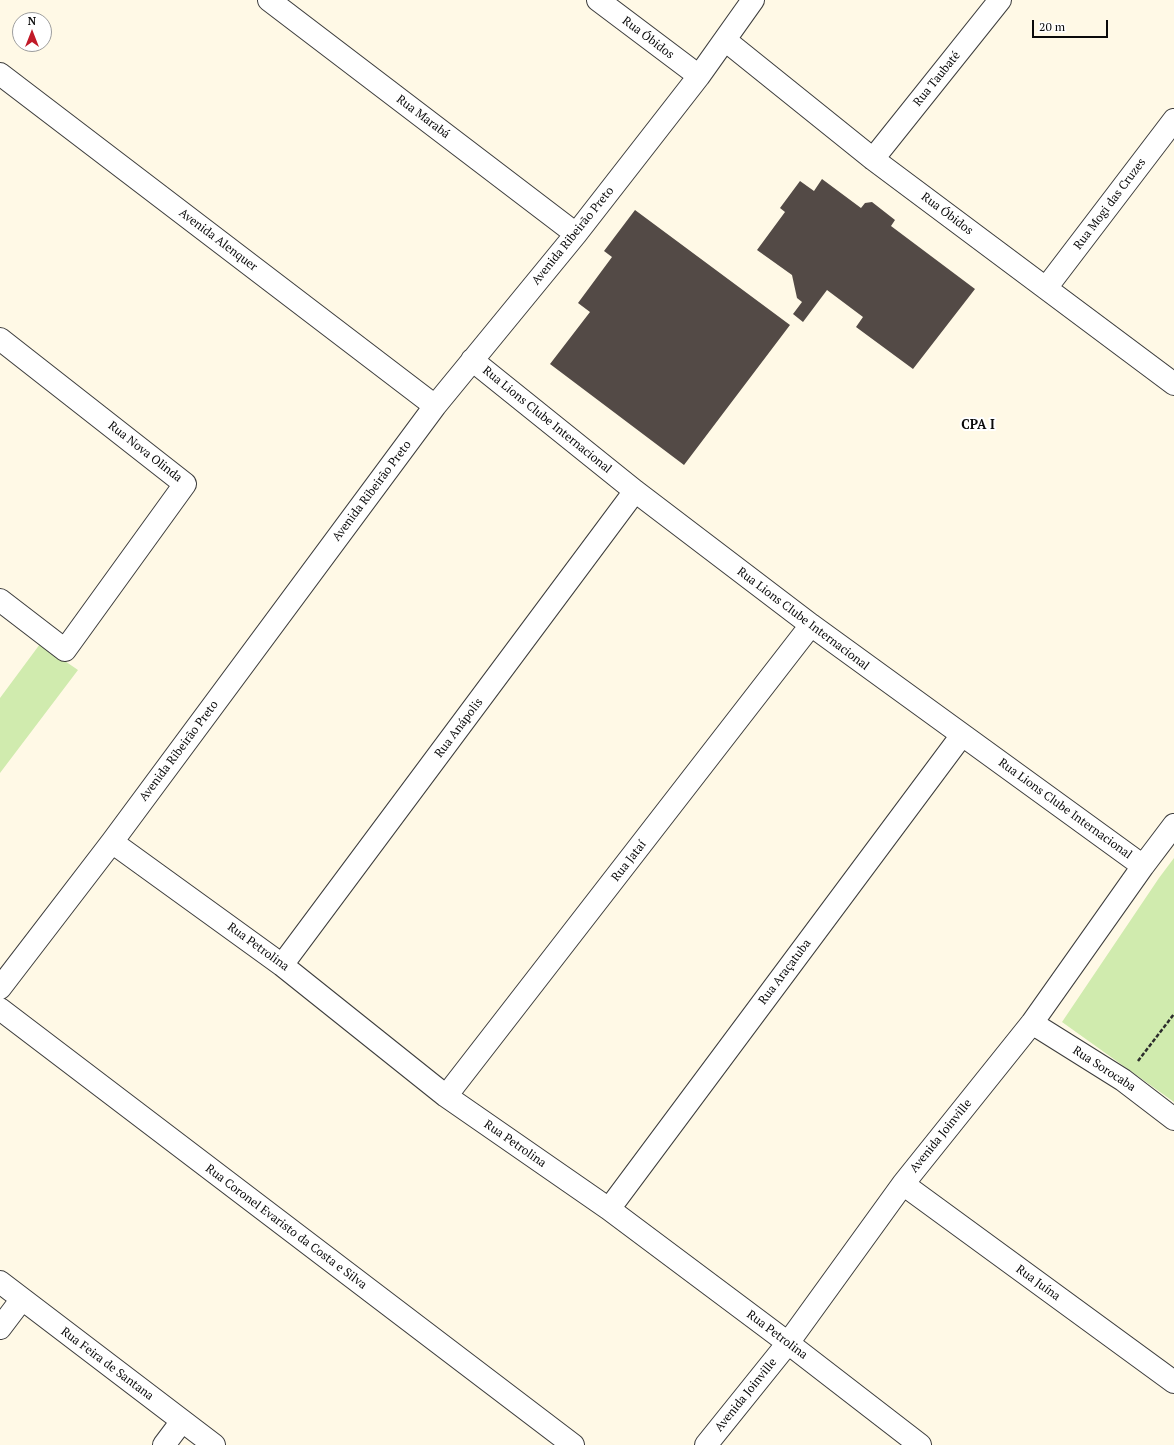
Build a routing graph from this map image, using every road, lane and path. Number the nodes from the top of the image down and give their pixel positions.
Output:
1 (269, 0) edge
2 (598, 0) edge
3 (753, 0) edge
4 (1000, 0) edge
5 (725, 40) junction
6 (0, 74) edge
7 (699, 76) junction
8 (1174, 120) edge
9 (874, 159) junction
10 (576, 234) junction
11 (1046, 288) junction
12 (0, 339) edge
13 (472, 360) junction
14 (1174, 384) edge
15 (435, 406) junction
16 (635, 491) junction
17 (0, 600) edge
18 (811, 626) junction
19 (962, 735) junction
20 (1174, 825) edge
21 (112, 842) junction
22 (1143, 866) junction
23 (282, 965) junction
24 (0, 988) edge
25 (0, 1009) edge
26 (1174, 1014) edge
27 (1032, 1023) junction
28 (1123, 1080) junction
29 (446, 1096) junction
30 (1174, 1119) edge
31 (903, 1184) junction
32 (608, 1209) junction
33 (0, 1282) edge
34 (22, 1299) junction
35 (0, 1328) edge
36 (788, 1343) junction
37 (1174, 1382) edge
38 (182, 1420) junction
39 (164, 1445) edge
40 (214, 1445) edge
41 (573, 1445) edge
42 (706, 1445) edge
43 (920, 1445) edge

1 - 10 street, Rua Marabá
2 - 7 street, Rua Óbidos
3 - 5 street, Avenida Ribeirão Preto
4 - 9 street, Rua Taubaté
5 - 7 street, Avenida Ribeirão Preto
5 - 9 street, Rua Óbidos
6 - 15 street, Avenida Alenquer
7 - 10 street, Avenida Ribeirão Preto
8 - 11 street, Rua Mogi das Cruzes
9 - 11 street, Rua Óbidos
10 - 13 street, Avenida Ribeirão Preto
11 - 14 street, Rua Óbidos
12 - 17 street, Rua Nova Olinda
13 - 15 street, Avenida Ribeirão Preto
13 - 16 street, Rua Lions Clube Internacional
15 - 21 street, Avenida Ribeirão Preto
16 - 18 street, Rua Lions Clube Internacional
16 - 23 street, Rua Anápolis
18 - 19 street, Rua Lions Clube Internacional
18 - 29 street, Rua Jataí
19 - 22 street, Rua Lions Clube Internacional
19 - 32 street, Rua Araçatuba
20 - 22 street, Avenida Joinville
21 - 23 street, Rua Petrolina
21 - 24 street, Avenida Ribeirão Preto
22 - 27 street, Avenida Joinville
23 - 29 street, Rua Petrolina
25 - 41 street, Rua Coronel Evaristo da Costa e Silva
26 - 28 path
27 - 28 street, Rua Sorocaba
27 - 31 street, Avenida Joinville
28 - 30 street, Rua Sorocaba
29 - 32 street, Rua Petrolina
31 - 36 street, Avenida Joinville
31 - 37 street, Rua Juína
32 - 36 street, Rua Petrolina
33 - 34 street, Rua Feira de Santana
34 - 35 street
34 - 38 street, Rua Feira de Santana
36 - 42 street, Avenida Joinville
36 - 43 street, Rua Petrolina
38 - 39 street
38 - 40 street, Rua Feira de Santana

